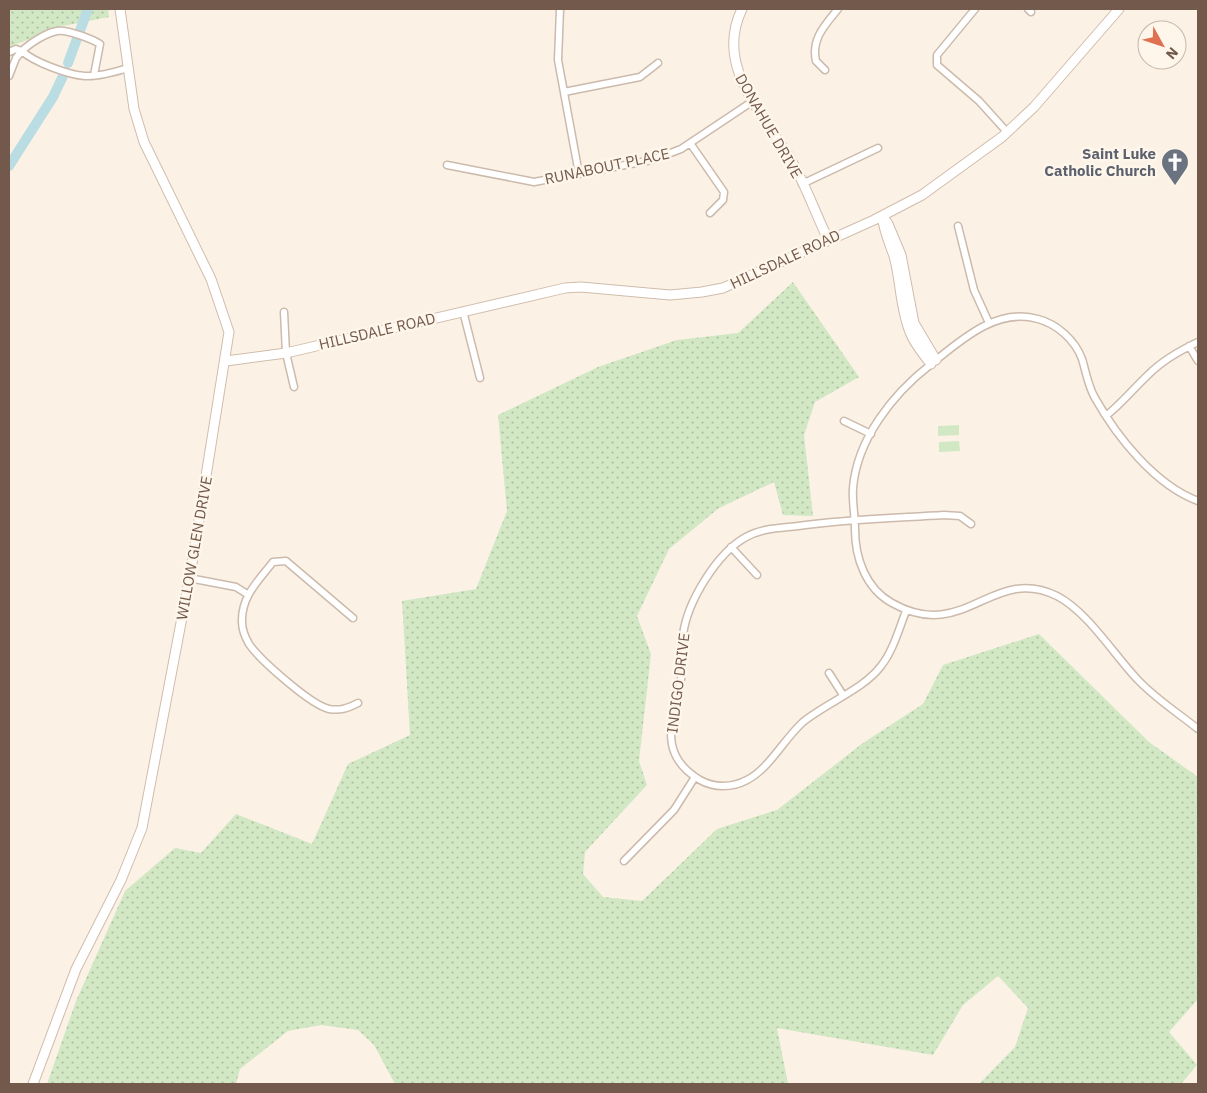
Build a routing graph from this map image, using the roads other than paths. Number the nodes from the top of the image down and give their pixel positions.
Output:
1 (120, 9) edge
2 (560, 9) edge
3 (742, 9) edge
4 (838, 9) edge
5 (975, 9) edge
6 (1119, 9) edge
7 (22, 51) junction
8 (9, 52) edge
9 (658, 63) dead end
10 (128, 68) junction
11 (825, 70) dead end
12 (94, 75) junction
13 (9, 76) edge
14 (564, 92) junction
15 (753, 101) junction
16 (1008, 132) junction
17 (690, 143) junction
18 (878, 148) dead end
19 (447, 165) dead end
20 (579, 174) junction
21 (802, 184) junction
22 (710, 213) dead end
23 (882, 216) junction
24 (958, 226) dead end
25 (828, 239) junction
26 (463, 311) junction
27 (284, 312) dead end
28 (989, 323) junction
29 (1198, 342) edge
30 (1189, 346) junction
31 (286, 353) junction
32 (226, 361) junction
33 (1198, 361) edge
34 (934, 362) junction
35 (480, 378) dead end
36 (294, 387) dead end
37 (1107, 416) junction
38 (844, 421) dead end
39 (870, 434) junction
40 (1198, 501) edge
41 (855, 520) junction
42 (971, 524) dead end
43 (732, 547) junction
44 (757, 575) dead end
45 (189, 578) junction
46 (247, 594) junction
47 (906, 610) junction
48 (353, 618) dead end
49 (828, 673) dead end
50 (843, 695) junction
51 (358, 703) dead end
52 (1198, 728) edge
53 (695, 777) junction
54 (624, 861) dead end
55 (34, 1084) edge

1 - 10 main road, WILLOW GLEN DRIVE
2 - 14 street
3 - 15 main road, DONAHUE DRIVE
4 - 11 street
5 - 16 street
6 - 16 main road, HILLSDALE ROAD
7 - 8 street
7 - 12 street
7 - 12 street
7 - 13 street
9 - 14 street
10 - 12 street
10 - 32 main road, WILLOW GLEN DRIVE
14 - 20 street
15 - 17 street, RUNABOUT PLACE
15 - 21 main road, DONAHUE DRIVE
16 - 23 main road, HILLSDALE ROAD
17 - 20 street, RUNABOUT PLACE
17 - 22 street
18 - 21 street
19 - 20 street, RUNABOUT PLACE
21 - 25 main road, DONAHUE DRIVE
23 - 25 main road, HILLSDALE ROAD
23 - 34 main road
24 - 28 street
25 - 26 main road, HILLSDALE ROAD
26 - 31 main road, HILLSDALE ROAD
26 - 35 street
27 - 31 street
28 - 34 street
28 - 37 street
29 - 30 street
30 - 33 street
30 - 37 street
31 - 32 main road, HILLSDALE ROAD
31 - 36 street
32 - 45 main road, WILLOW GLEN DRIVE
34 - 39 street
37 - 40 street
38 - 39 street
39 - 41 street
41 - 42 street, INDIGO DRIVE
41 - 43 street, INDIGO DRIVE
41 - 47 street
43 - 44 street
43 - 53 street, INDIGO DRIVE
45 - 46 street
45 - 55 main road, WILLOW GLEN DRIVE
46 - 48 street
46 - 51 street
47 - 50 street, INDIGO DRIVE
47 - 52 street
49 - 50 street
50 - 53 street, INDIGO DRIVE
53 - 54 street

